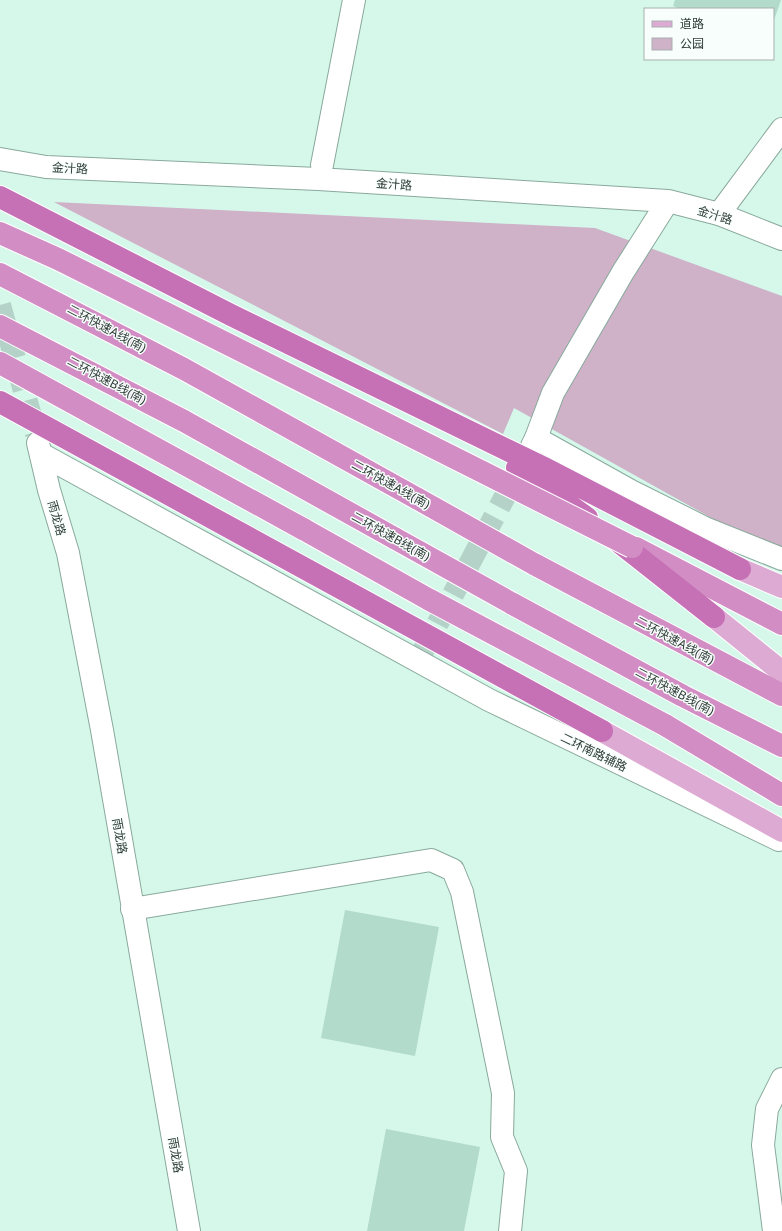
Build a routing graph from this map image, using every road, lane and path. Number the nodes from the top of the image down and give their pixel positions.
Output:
1 (354, 0) edge
2 (782, 129) edge
3 (0, 160) edge
4 (322, 165) dead end
5 (0, 197) edge
6 (668, 201) junction
7 (718, 214) junction
8 (0, 233) edge
9 (782, 239) edge
10 (0, 274) edge
11 (0, 326) edge
12 (0, 363) edge
13 (395, 395) junction
14 (0, 402) edge
15 (40, 449) joint
16 (782, 559) edge
17 (740, 570) joint
18 (782, 587) edge
19 (714, 617) joint
20 (782, 624) edge
21 (782, 672) edge
22 (782, 695) edge
23 (602, 730) junction
24 (782, 746) edge
25 (782, 794) edge
26 (782, 816) edge
27 (782, 831) edge
28 (782, 842) edge
29 (132, 909) junction
30 (782, 1079) edge
31 (189, 1231) edge
32 (510, 1231) edge
33 (774, 1231) edge

1 - 4 street
2 - 7 street
3 - 6 street, 金汁路
5 - 13 highway
6 - 7 street, 金汁路
6 - 16 street
7 - 9 street, 金汁路
8 - 20 highway, bridge
10 - 22 highway, 二环快速A线(南), bridge
11 - 24 highway, 二环快速B线(南), bridge
12 - 25 highway, bridge
13 - 17 highway
13 - 19 highway
14 - 23 highway
15 - 28 street, 二环南路辅路
15 - 29 street, 雨龙路
17 - 18 main road
19 - 21 main road
23 - 26 main road
23 - 27 main road
29 - 31 street, 雨龙路
29 - 32 street
30 - 33 street

